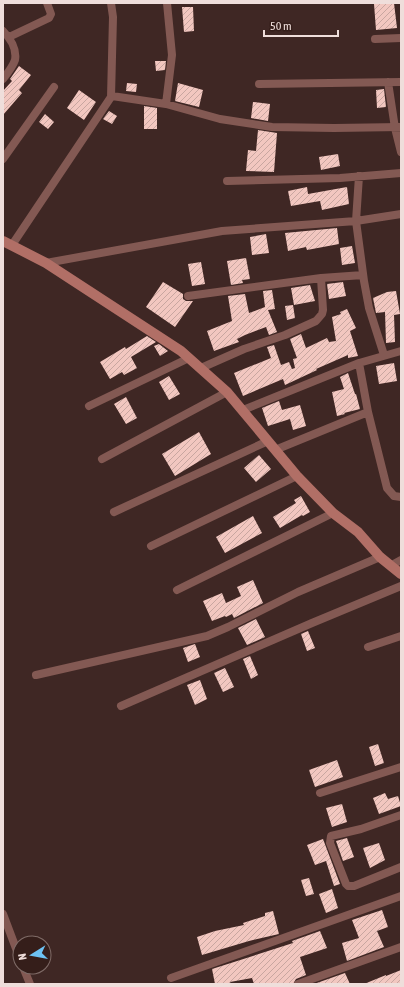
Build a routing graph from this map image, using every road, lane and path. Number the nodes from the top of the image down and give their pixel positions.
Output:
1 (47, 3) edge
2 (111, 3) edge
3 (167, 3) edge
4 (3, 31) edge
5 (10, 37) junction
6 (401, 38) edge
7 (375, 39) dead end
8 (3, 79) edge
9 (388, 82) junction
10 (401, 82) edge
11 (258, 84) dead end
12 (54, 87) dead end
13 (112, 96) junction
14 (166, 104) junction
15 (398, 128) edge
16 (401, 152) edge
17 (3, 159) edge
18 (401, 173) edge
19 (359, 176) junction
20 (227, 181) dead end
21 (401, 214) edge
22 (356, 220) junction
23 (8, 243) edge
24 (46, 263) junction
25 (363, 275) junction
26 (321, 278) junction
27 (188, 296) dead end
28 (401, 351) edge
29 (384, 355) junction
30 (189, 358) junction
31 (359, 363) junction
32 (201, 368) junction
33 (227, 392) junction
34 (89, 406) dead end
35 (243, 410) junction
36 (368, 412) junction
37 (268, 441) junction
38 (275, 450) junction
39 (102, 459) dead end
40 (297, 476) junction
41 (401, 497) edge
42 (114, 512) dead end
43 (333, 513) junction
44 (151, 546) dead end
45 (380, 557) junction
46 (401, 560) edge
47 (392, 565) junction
48 (401, 574) edge
49 (401, 586) edge
50 (177, 590) dead end
51 (401, 636) edge
52 (368, 647) dead end
53 (36, 675) dead end
54 (121, 706) dead end
55 (401, 767) edge
56 (320, 793) dead end
57 (401, 816) edge
58 (401, 868) edge
59 (401, 896) edge
60 (3, 914) edge
61 (12, 938) edge
62 (401, 947) edge
63 (171, 978) dead end
64 (298, 984) edge

1 - 5 street
2 - 13 street
3 - 14 street
4 - 5 street
5 - 8 street
6 - 7 street
9 - 10 street
9 - 11 street
9 - 15 street
12 - 17 street
13 - 14 street
13 - 23 street
14 - 15 street
15 - 16 street
18 - 19 street
19 - 20 street
19 - 22 street
21 - 22 street
22 - 24 street
22 - 25 street
23 - 24 street
24 - 30 street
25 - 26 street
25 - 29 street
26 - 27 street
26 - 32 street
28 - 29 street
29 - 31 street
30 - 32 street
30 - 34 street
31 - 35 street
31 - 36 street
32 - 33 street
33 - 35 street
33 - 39 street
35 - 37 street
36 - 38 street
36 - 41 street
37 - 38 street
37 - 42 street
38 - 40 street
40 - 43 street
40 - 44 street
43 - 45 street
43 - 50 street
45 - 47 street
45 - 53 street
46 - 47 street
47 - 48 street
49 - 54 street
51 - 52 street
55 - 56 street
57 - 58 street
59 - 63 street
60 - 61 street
62 - 64 street

